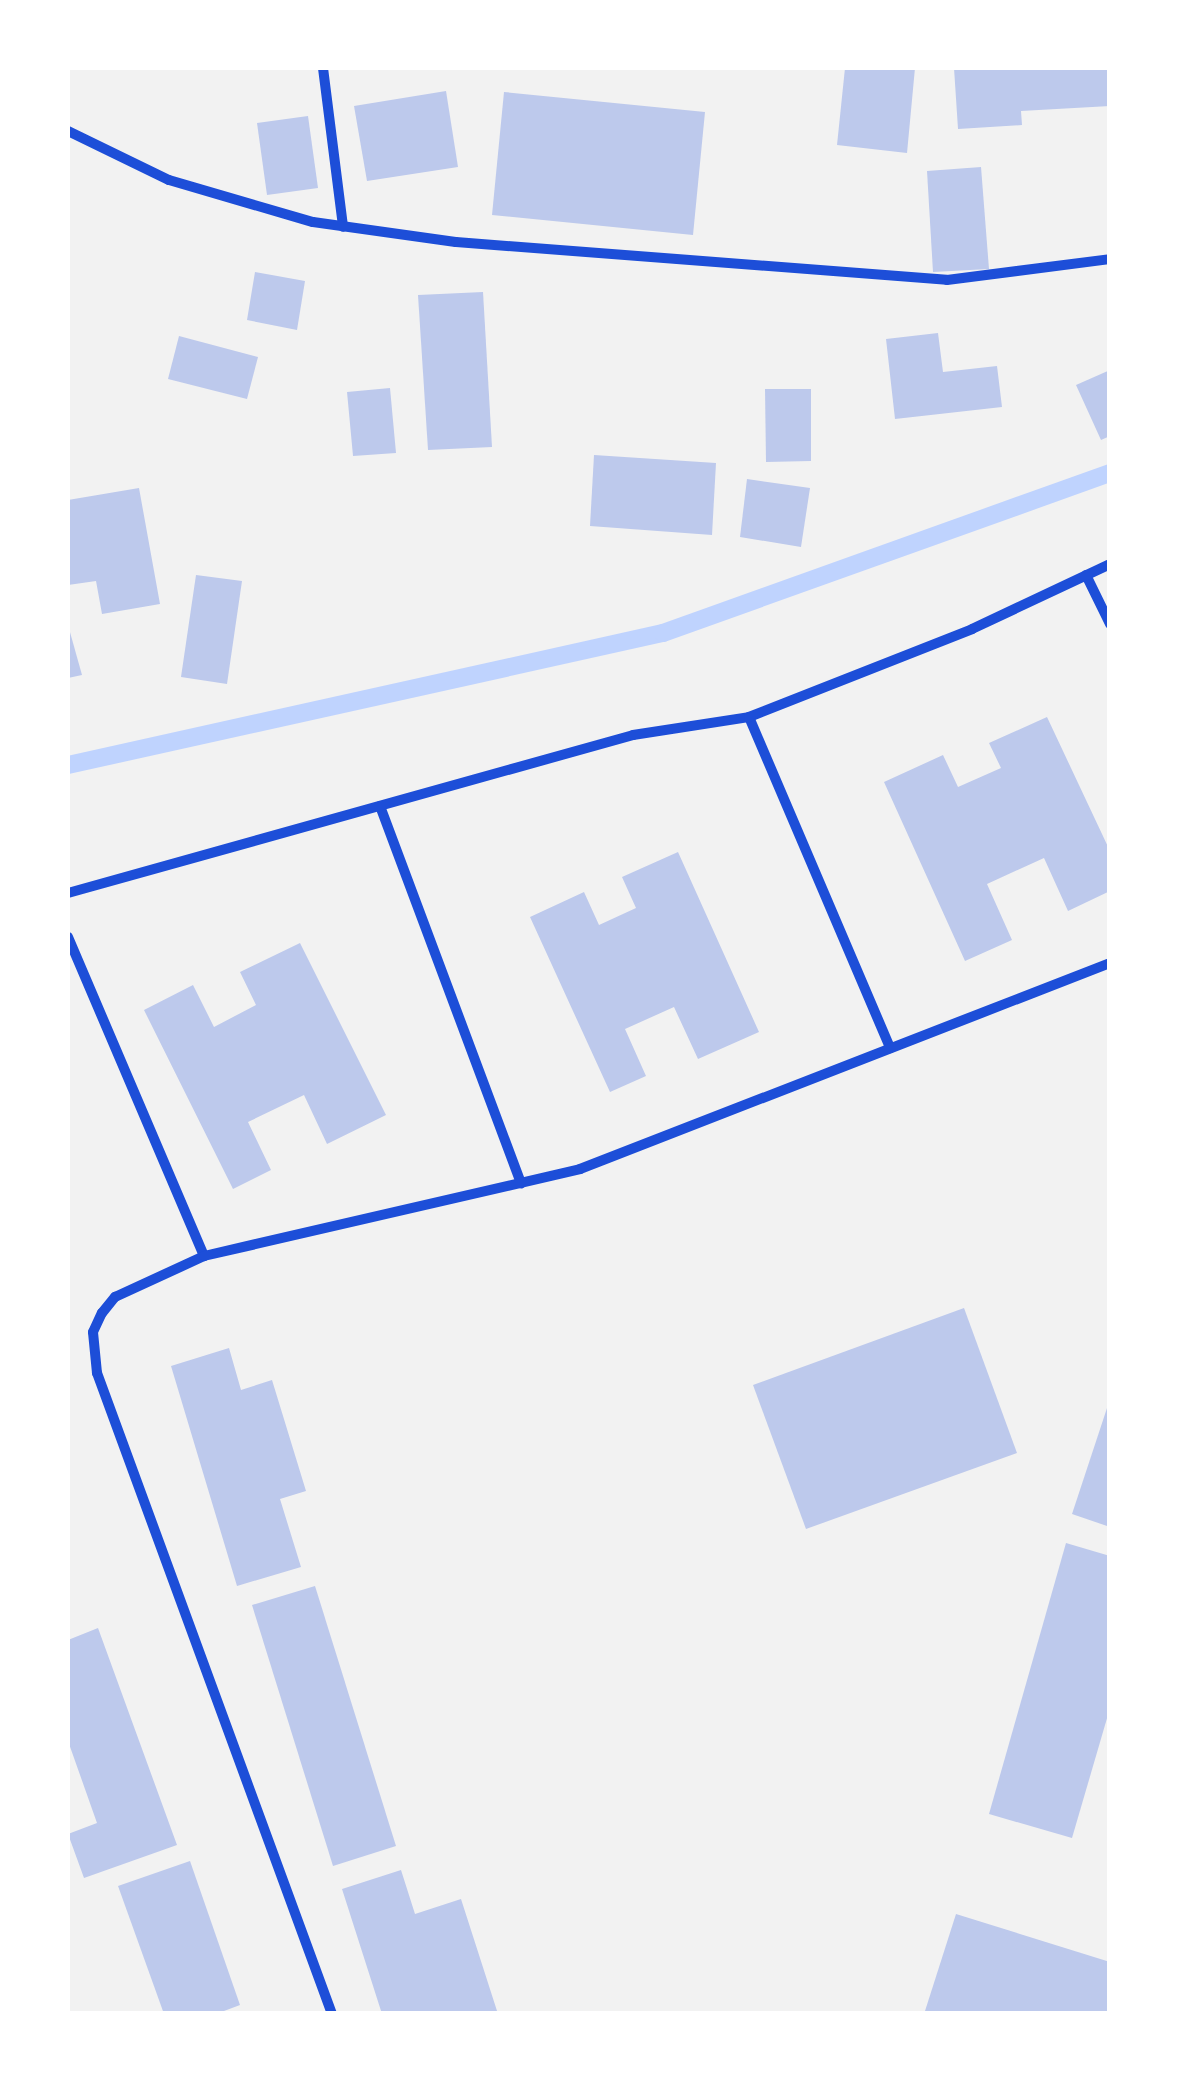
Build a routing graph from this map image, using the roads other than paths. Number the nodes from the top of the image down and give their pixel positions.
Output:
1 (323, 68) edge
2 (68, 131) edge
3 (343, 227) junction
4 (1110, 259) edge
5 (1110, 564) edge
6 (1086, 574) junction
7 (1110, 624) edge
8 (749, 718) junction
9 (380, 806) junction
10 (68, 893) edge
11 (68, 937) edge
12 (1110, 963) edge
13 (890, 1048) junction
14 (521, 1183) junction
15 (204, 1256) junction
16 (332, 2014) edge

1 - 3 street
2 - 3 street
3 - 4 street
5 - 6 street
6 - 7 street
6 - 8 street
8 - 9 street
8 - 13 street
9 - 10 street
9 - 14 street
11 - 15 street
12 - 13 street
13 - 14 street
14 - 15 street
15 - 16 street

